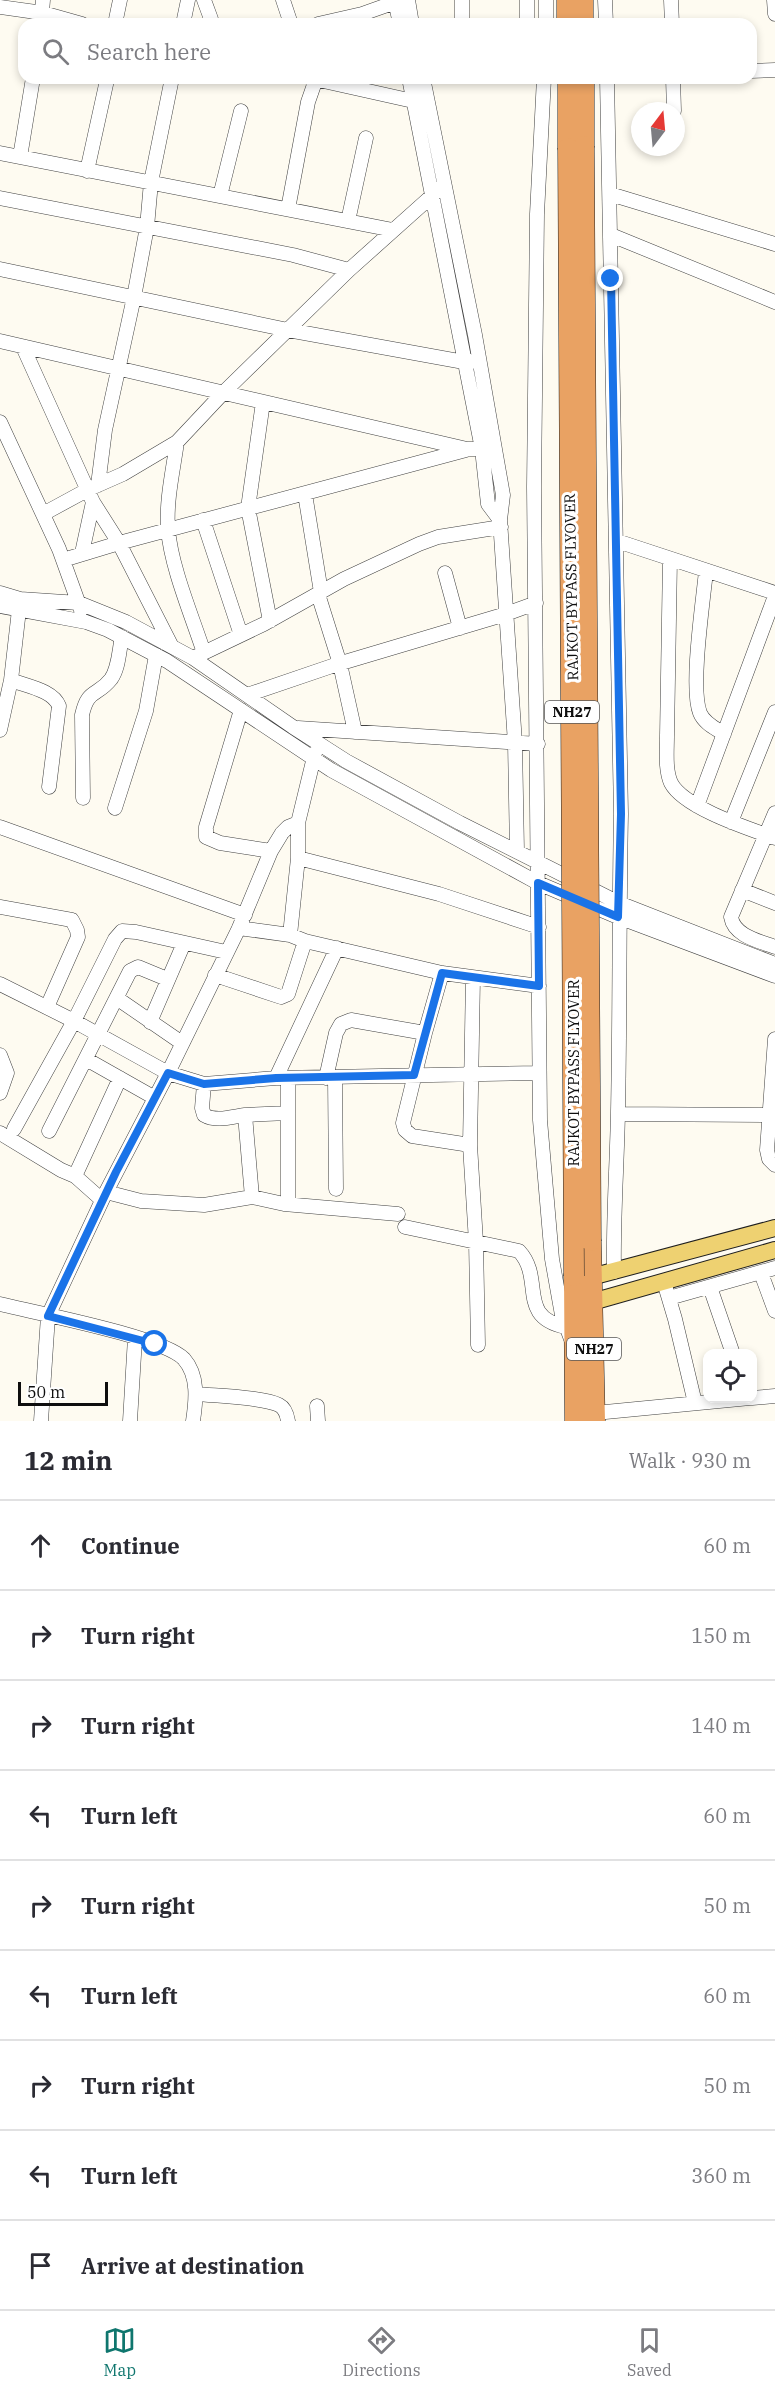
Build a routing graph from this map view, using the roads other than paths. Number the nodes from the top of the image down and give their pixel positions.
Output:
1 (120, 0) edge
2 (188, 0) edge
3 (204, 0) edge
4 (283, 0) edge
5 (357, 0) edge
6 (462, 0) edge
7 (527, 0) edge
8 (546, 0) edge
9 (567, 0) edge
10 (583, 0) edge
11 (605, 0) edge
12 (671, 0) edge
13 (774, 0) edge
14 (400, 1) edge
15 (0, 7) edge
16 (43, 12) edge
17 (362, 14) junction
18 (775, 14) edge
19 (62, 18) edge
20 (117, 18) edge
21 (184, 18) edge
22 (211, 18) edge
23 (289, 18) edge
24 (344, 18) edge
25 (400, 18) edge
26 (409, 18) edge
27 (462, 18) edge
28 (527, 18) edge
29 (546, 18) edge
30 (567, 18) edge
31 (583, 18) edge
32 (606, 18) edge
33 (672, 18) edge
34 (775, 70) edge
35 (757, 71) edge
36 (32, 84) edge
37 (106, 84) edge
38 (171, 84) edge
39 (312, 84) edge
40 (338, 84) edge
41 (412, 84) edge
42 (422, 84) edge
43 (544, 84) edge
44 (569, 84) edge
45 (583, 84) edge
46 (607, 84) edge
47 (673, 84) edge
48 (420, 100) junction
49 (674, 102) edge
50 (241, 111) dead end
51 (366, 138) dead end
52 (576, 147) junction
53 (0, 153) edge
54 (20, 157) junction
55 (87, 171) junction
56 (151, 182) junction
57 (444, 185) junction
58 (610, 194) junction
59 (432, 195) junction
60 (220, 196) junction
61 (0, 198) edge
62 (288, 209) junction
63 (348, 221) junction
64 (147, 227) junction
65 (393, 230) junction
66 (610, 235) junction
67 (775, 244) edge
68 (0, 269) edge
69 (349, 270) junction
70 (134, 297) junction
71 (775, 302) edge
72 (288, 330) junction
73 (0, 341) edge
74 (23, 347) junction
75 (479, 361) junction
76 (464, 362) junction
77 (118, 368) junction
78 (223, 393) junction
79 (263, 402) junction
80 (0, 422) edge
81 (177, 442) junction
82 (481, 449) junction
83 (93, 492) junction
84 (305, 494) junction
85 (248, 508) junction
86 (42, 514) junction
87 (203, 520) junction
88 (500, 523) junction
89 (168, 530) junction
90 (617, 541) junction
91 (119, 543) junction
92 (82, 553) junction
93 (670, 559) junction
94 (63, 560) junction
95 (706, 571) junction
96 (446, 573) dead end
97 (320, 593) junction
98 (775, 594) edge
99 (1, 600) edge
100 (79, 603) junction
101 (536, 603) junction
102 (20, 604) junction
103 (506, 614) junction
104 (270, 621) junction
105 (86, 622) junction
106 (460, 628) junction
107 (241, 635) junction
108 (122, 637) junction
109 (171, 645) junction
110 (156, 656) junction
111 (198, 656) junction
112 (340, 663) junction
113 (11, 680) junction
114 (247, 694) junction
115 (241, 710) junction
116 (775, 712) edge
117 (293, 727) junction
118 (0, 728) edge
119 (355, 732) junction
120 (724, 734) junction
121 (316, 742) junction
122 (514, 742) junction
123 (538, 744) junction
124 (314, 759) junction
125 (49, 787) dead end
126 (83, 798) dead end
127 (697, 806) junction
128 (115, 807) dead end
129 (775, 813) edge
130 (731, 822) junction
131 (298, 823) junction
132 (0, 827) edge
133 (771, 837) edge
134 (271, 851) junction
135 (516, 851) junction
136 (298, 858) junction
137 (538, 862) junction
138 (538, 883) junction
139 (742, 890) junction
140 (619, 903) junction
141 (775, 903) edge
142 (0, 907) edge
143 (618, 917) junction
144 (242, 921) junction
145 (539, 927) junction
146 (290, 935) junction
147 (305, 941) junction
148 (184, 943) junction
149 (775, 947) edge
150 (337, 948) junction
151 (226, 952) junction
152 (775, 964) edge
153 (442, 973) junction
154 (215, 975) junction
155 (775, 976) edge
156 (473, 978) junction
157 (167, 980) junction
158 (0, 984) edge
159 (539, 986) junction
160 (118, 999) junction
161 (47, 1007) junction
162 (74, 1021) junction
163 (150, 1022) junction
164 (425, 1033) junction
165 (99, 1034) junction
166 (182, 1043) junction
167 (775, 1048) edge
168 (0, 1055) edge
169 (86, 1059) junction
170 (168, 1073) junction
171 (539, 1073) junction
172 (471, 1074) junction
173 (414, 1075) junction
174 (331, 1077) junction
175 (120, 1078) junction
176 (282, 1078) junction
177 (204, 1084) junction
178 (0, 1093) edge
179 (155, 1098) junction
180 (288, 1113) junction
181 (618, 1114) junction
182 (768, 1114) junction
183 (245, 1115) junction
184 (7, 1131) edge
185 (49, 1131) dead end
186 (470, 1145) junction
187 (775, 1165) edge
188 (75, 1176) junction
189 (336, 1189) dead end
190 (252, 1197) junction
191 (102, 1200) junction
192 (288, 1204) junction
193 (398, 1214) dead end
194 (405, 1227) dead end
195 (775, 1228) edge
196 (476, 1242) junction
197 (775, 1250) edge
198 (775, 1268) edge
199 (615, 1272) junction
200 (761, 1273) junction
201 (583, 1277) junction
202 (664, 1282) junction
203 (710, 1287) junction
204 (669, 1298) junction
205 (592, 1302) junction
206 (0, 1304) edge
207 (775, 1311) edge
208 (48, 1316) junction
209 (566, 1327) junction
210 (135, 1338) junction
211 (478, 1345) dead end
212 (575, 1349) junction
213 (732, 1349) edge
214 (197, 1394) junction
215 (775, 1396) edge
216 (757, 1398) edge
217 (703, 1402) edge
218 (695, 1403) junction
219 (317, 1406) dead end
220 (595, 1417) edge
221 (41, 1421) edge
222 (130, 1421) edge
223 (193, 1421) edge
224 (288, 1421) edge
225 (318, 1421) edge
226 (575, 1421) edge

1 - 20 street
2 - 21 street
3 - 22 street
4 - 23 street
5 - 17 street
6 - 27 street
7 - 28 street
8 - 29 street
9 - 30 highway
10 - 31 highway
11 - 32 street
12 - 33 street
13 - 18 street
14 - 17 street
14 - 25 street
14 - 26 street
15 - 16 street
16 - 19 street
17 - 24 street
34 - 35 street
36 - 54 street
37 - 55 street
38 - 56 street
39 - 62 street
40 - 48 street
41 - 48 street
42 - 48 street
43 - 101 street
44 - 52 highway, RAJKOT BYPASS FLYOVER / NH27
45 - 52 highway, RAJKOT BYPASS FLYOVER / NH27
46 - 58 street
47 - 49 street
48 - 57 street
48 - 59 street
50 - 60 street
51 - 63 street
52 - 201 highway, RAJKOT BYPASS FLYOVER / NH27, bridge
52 - 201 highway, RAJKOT BYPASS FLYOVER / NH27, bridge
53 - 54 street
54 - 55 street
55 - 56 street
56 - 60 street
56 - 64 street
57 - 59 street
57 - 75 street
58 - 66 street
58 - 67 street
59 - 65 street
59 - 76 street
60 - 62 street
61 - 64 street
62 - 63 street
63 - 65 street
64 - 69 street
64 - 70 street
65 - 69 street
66 - 71 street
66 - 90 street
68 - 70 street
69 - 72 street
70 - 72 street
70 - 77 street
72 - 76 street
72 - 78 street
73 - 74 street
74 - 77 street
74 - 83 street
75 - 76 street
75 - 82 street
76 - 82 street
77 - 78 street
77 - 83 street
78 - 79 street
78 - 81 street
79 - 82 street
79 - 85 street
80 - 86 street
81 - 83 street
81 - 89 street
82 - 84 street
82 - 88 street
83 - 86 street
83 - 91 street
83 - 92 street
84 - 85 street
84 - 97 street
85 - 87 street
85 - 104 street
86 - 94 street
87 - 89 street
87 - 107 street
88 - 97 street
88 - 103 street
89 - 91 street
89 - 111 street
90 - 93 street
90 - 140 street
91 - 92 street
91 - 109 street
92 - 94 street
93 - 95 street
93 - 127 street
94 - 100 street
95 - 98 street
95 - 120 street
96 - 106 street
97 - 104 street
97 - 112 street
98 - 120 street
99 - 102 street
100 - 102 street
100 - 105 street
100 - 109 street
101 - 103 street
101 - 123 street
102 - 105 street
102 - 113 street
103 - 106 street
103 - 122 street
104 - 107 street
105 - 108 street
106 - 112 street
107 - 111 street
108 - 110 street
108 - 126 street
109 - 111 street
110 - 115 street
110 - 128 street
111 - 114 street
112 - 114 street
112 - 119 street
113 - 118 street
113 - 125 street
114 - 117 street
115 - 124 street
115 - 134 street
116 - 130 street
117 - 119 street
117 - 121 street
119 - 122 street
120 - 127 street
121 - 124 street
121 - 135 street
122 - 123 street
122 - 135 street
123 - 137 street
124 - 131 street
124 - 138 street
127 - 130 street
129 - 133 street
130 - 133 street
131 - 134 street
131 - 136 street
132 - 144 street
133 - 139 street
134 - 144 street
135 - 137 street
136 - 145 street
136 - 146 street
137 - 138 street
137 - 140 street
138 - 143 street
138 - 145 street
139 - 141 street
139 - 149 street
140 - 143 street
140 - 152 street
142 - 161 street
143 - 155 street
143 - 181 street
144 - 146 street
144 - 151 street
145 - 159 street
146 - 147 street
147 - 150 street
147 - 154 street
148 - 151 street
148 - 157 street
148 - 162 street
150 - 153 street
150 - 176 street
151 - 154 street
153 - 156 street
153 - 164 street
154 - 166 street
156 - 159 street
156 - 172 street
157 - 160 street
157 - 163 street
158 - 161 street
159 - 171 street
160 - 163 street
160 - 165 street
161 - 162 street
162 - 165 street
162 - 184 street
163 - 166 street
164 - 173 street
164 - 174 street
165 - 169 street
165 - 170 street
166 - 170 street
167 - 182 street
168 - 178 street
169 - 175 street
169 - 185 street
170 - 177 street
170 - 179 street
171 - 172 street
171 - 209 street
172 - 173 street
172 - 186 street
173 - 174 street
173 - 186 street
174 - 176 street
174 - 189 street
175 - 179 street
175 - 188 street
176 - 177 street
176 - 180 street
177 - 183 street
179 - 191 street
180 - 183 street
180 - 192 street
181 - 182 street
181 - 199 street
182 - 187 street
183 - 190 street
184 - 188 street
186 - 196 street
188 - 191 street
190 - 191 street
190 - 192 street
191 - 208 street
192 - 193 street
194 - 196 street
195 - 199 main road
196 - 209 street
196 - 211 street
197 - 202 main road
198 - 200 street
199 - 201 main road
200 - 203 street
200 - 207 street
201 - 205 highway, NH27
201 - 212 highway, RAJKOT BYPASS FLYOVER / NH27
202 - 204 street
202 - 205 main road
203 - 204 street
203 - 213 street
204 - 218 street
205 - 220 highway, NH27
206 - 208 street
208 - 210 street
208 - 221 street
209 - 212 street
210 - 214 street
210 - 222 street
212 - 226 highway, NH27
214 - 223 street
214 - 224 street
215 - 216 street
217 - 218 street
218 - 220 street
219 - 225 street

